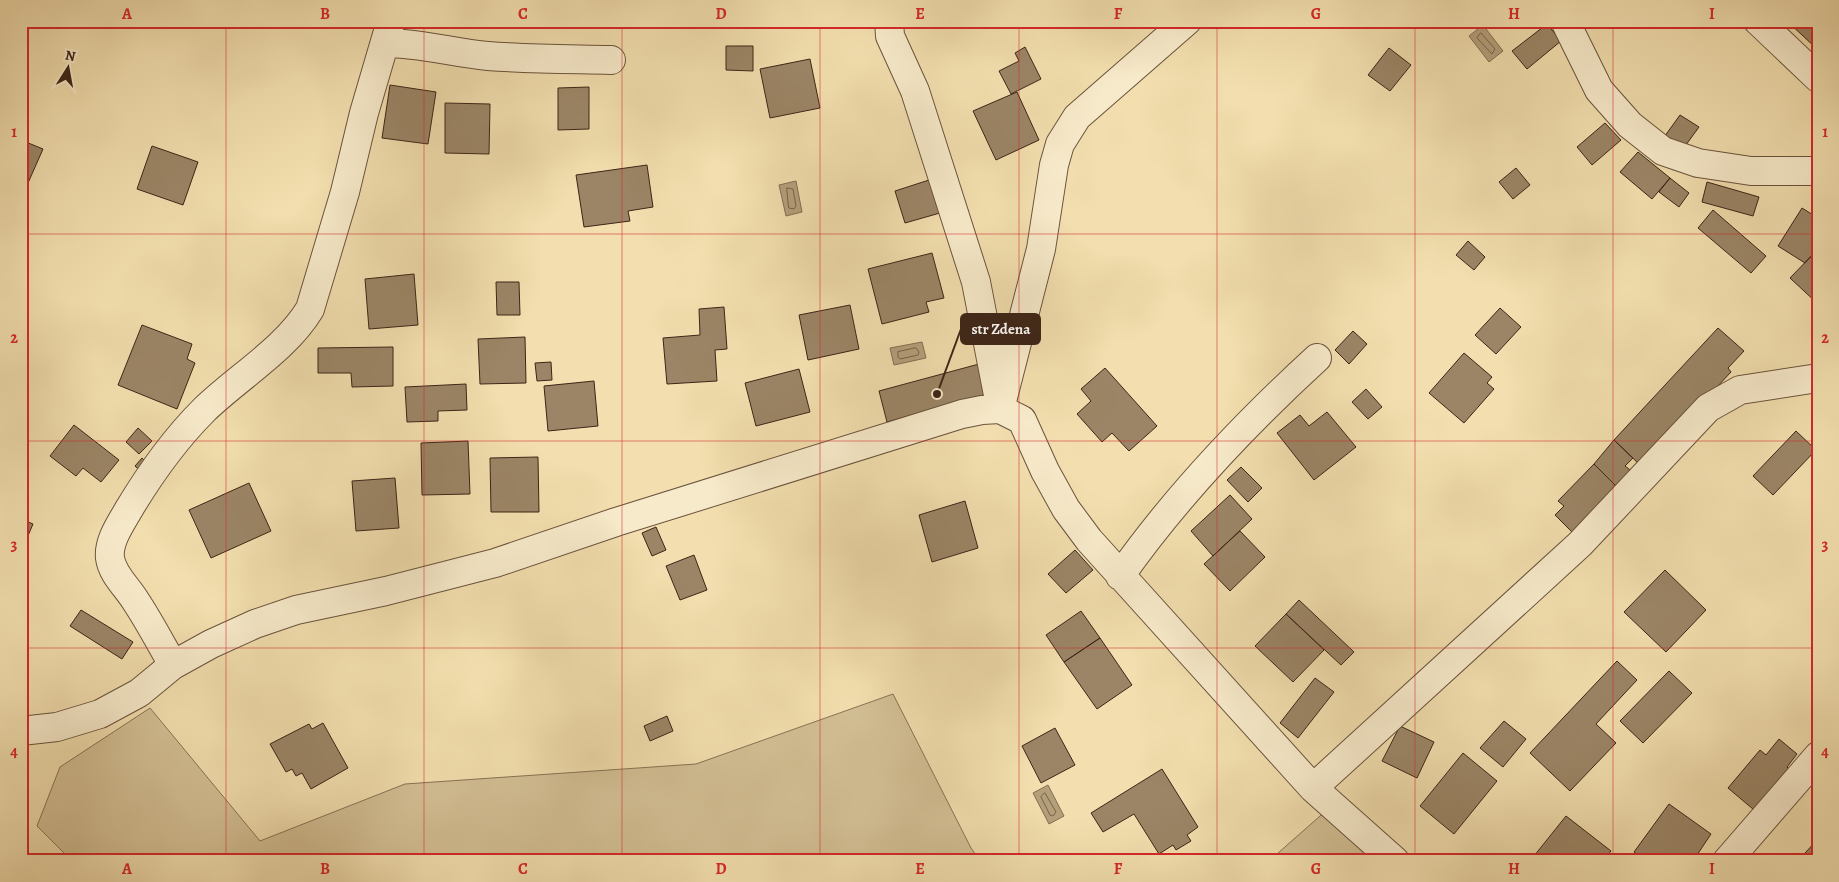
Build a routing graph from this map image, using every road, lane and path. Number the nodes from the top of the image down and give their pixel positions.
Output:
1 (889, 21) edge
2 (1187, 21) edge
3 (1565, 21) edge
4 (1758, 21) edge
5 (389, 32) edge
6 (611, 60) dead end
7 (1818, 78) edge
8 (1818, 171) edge
9 (1317, 358) dead end
10 (1818, 378) edge
11 (1000, 409) junction
12 (1120, 576) junction
13 (173, 665) junction
14 (21, 731) edge
15 (1818, 756) edge
16 (1313, 788) junction
17 (1395, 861) edge
18 (1727, 861) edge

1 - 11 street
2 - 11 street
3 - 8 street
4 - 7 street
5 - 6 street
5 - 13 street
9 - 12 street
10 - 16 street
11 - 12 street
11 - 13 street
12 - 16 street
13 - 14 street
15 - 18 street
16 - 17 street

